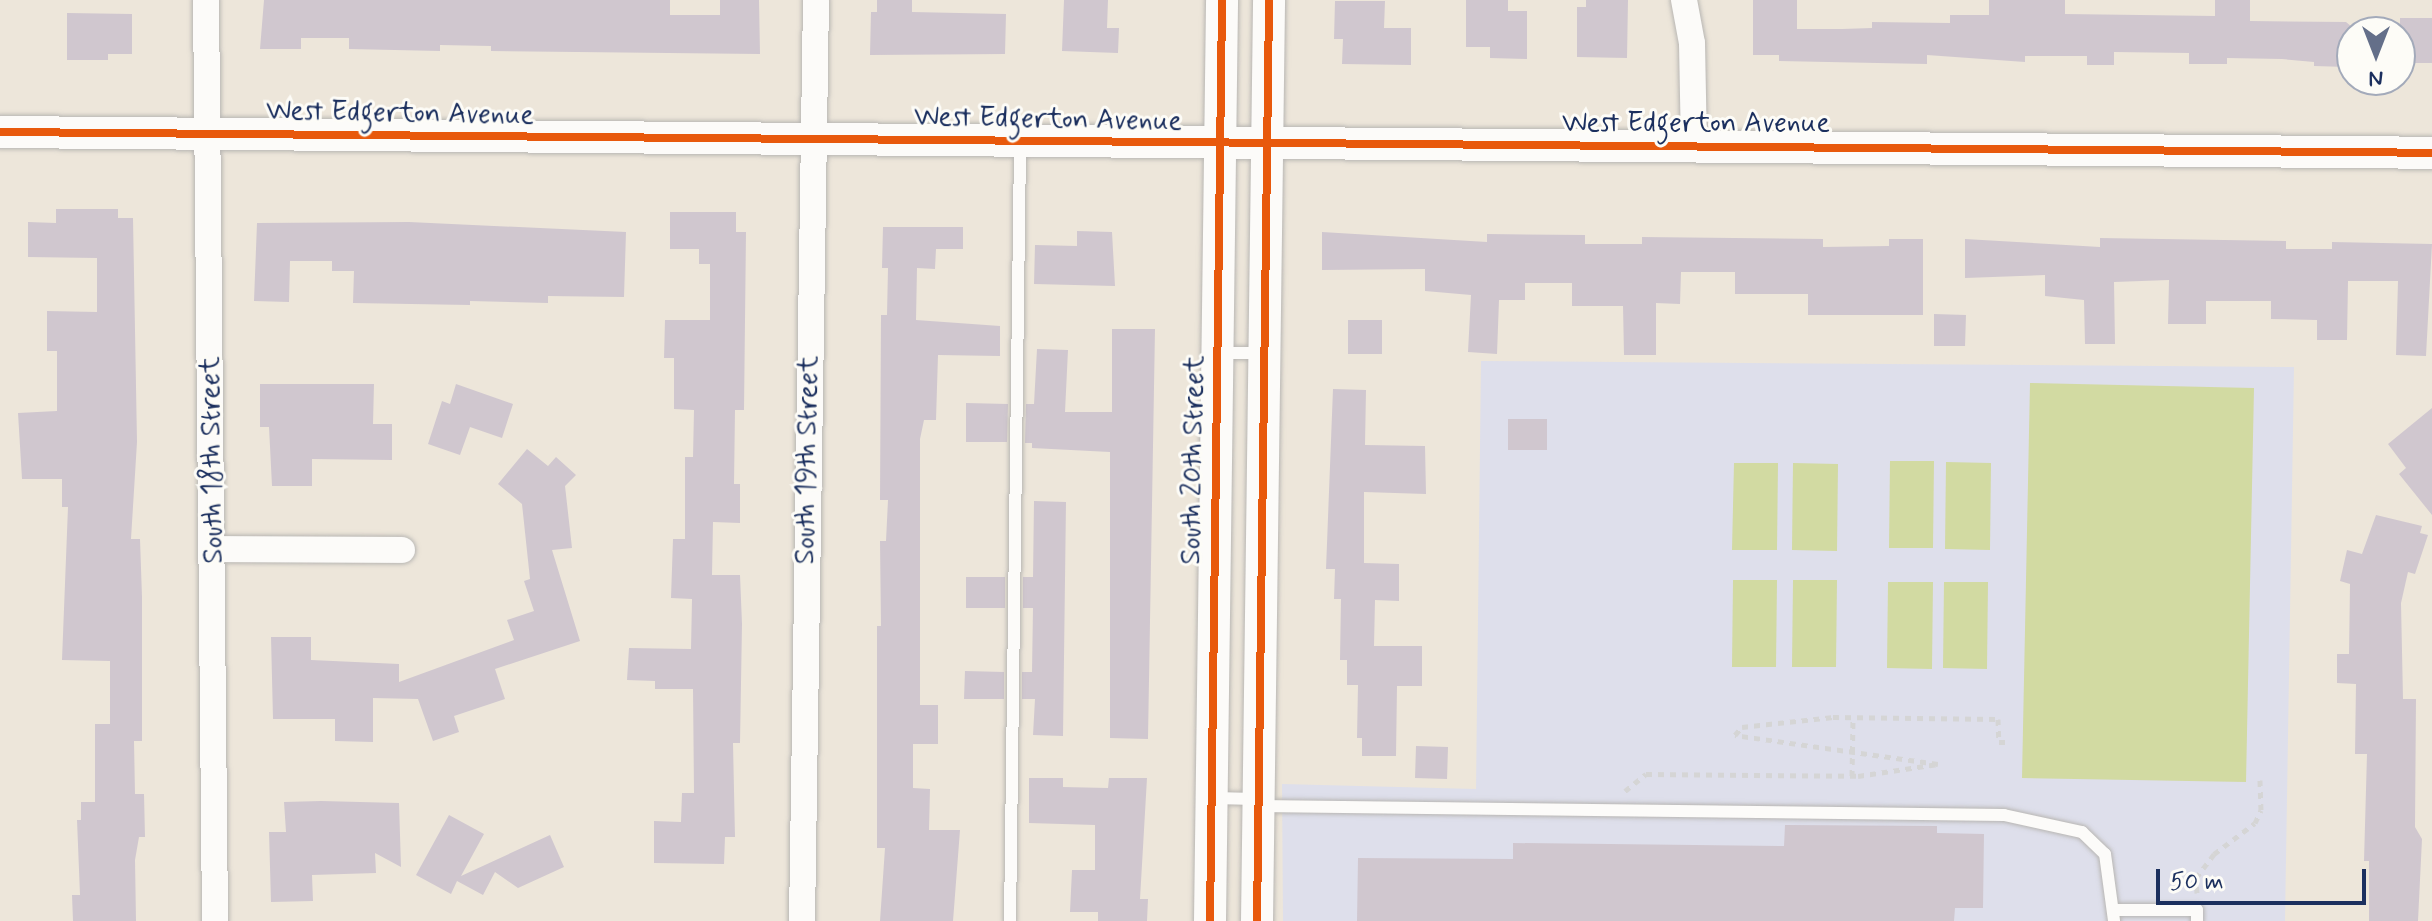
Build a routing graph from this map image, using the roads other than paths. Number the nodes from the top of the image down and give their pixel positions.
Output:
1 (206, 0) edge
2 (816, 0) edge
3 (1222, 0) edge
4 (1269, 0) edge
5 (1684, 0) edge
6 (0, 132) edge
7 (205, 135) junction
8 (814, 141) junction
9 (1020, 142) junction
10 (1220, 144) junction
11 (1267, 144) junction
12 (1694, 146) junction
13 (2432, 153) edge
14 (1217, 353) junction
15 (1265, 353) junction
16 (215, 549) junction
17 (402, 550) dead end
18 (1211, 798) junction
19 (1259, 802) junction
20 (2114, 916) edge
21 (2197, 916) edge
22 (215, 921) edge
23 (802, 921) edge
24 (1010, 921) edge
25 (1210, 921) edge
26 (1257, 921) edge

1 - 7 street, South 18th Street
2 - 8 street, South 19th Street
3 - 10 street, South 20th Street
4 - 11 street
5 - 12 street
6 - 7 street, West Edgerton Avenue
7 - 8 street, West Edgerton Avenue
7 - 16 street, South 18th Street
8 - 9 street, West Edgerton Avenue
8 - 23 street, South 19th Street
9 - 10 street, West Edgerton Avenue
9 - 24 lane
10 - 11 street, West Edgerton Avenue
10 - 14 street, South 20th Street
11 - 12 street, West Edgerton Avenue
11 - 15 street
12 - 13 street, West Edgerton Avenue
14 - 15 lane
14 - 18 street, South 20th Street
15 - 19 street
16 - 17 street
16 - 22 street, South 18th Street
18 - 19 lane
18 - 25 street, South 20th Street
19 - 20 lane
19 - 26 street
20 - 21 lane

